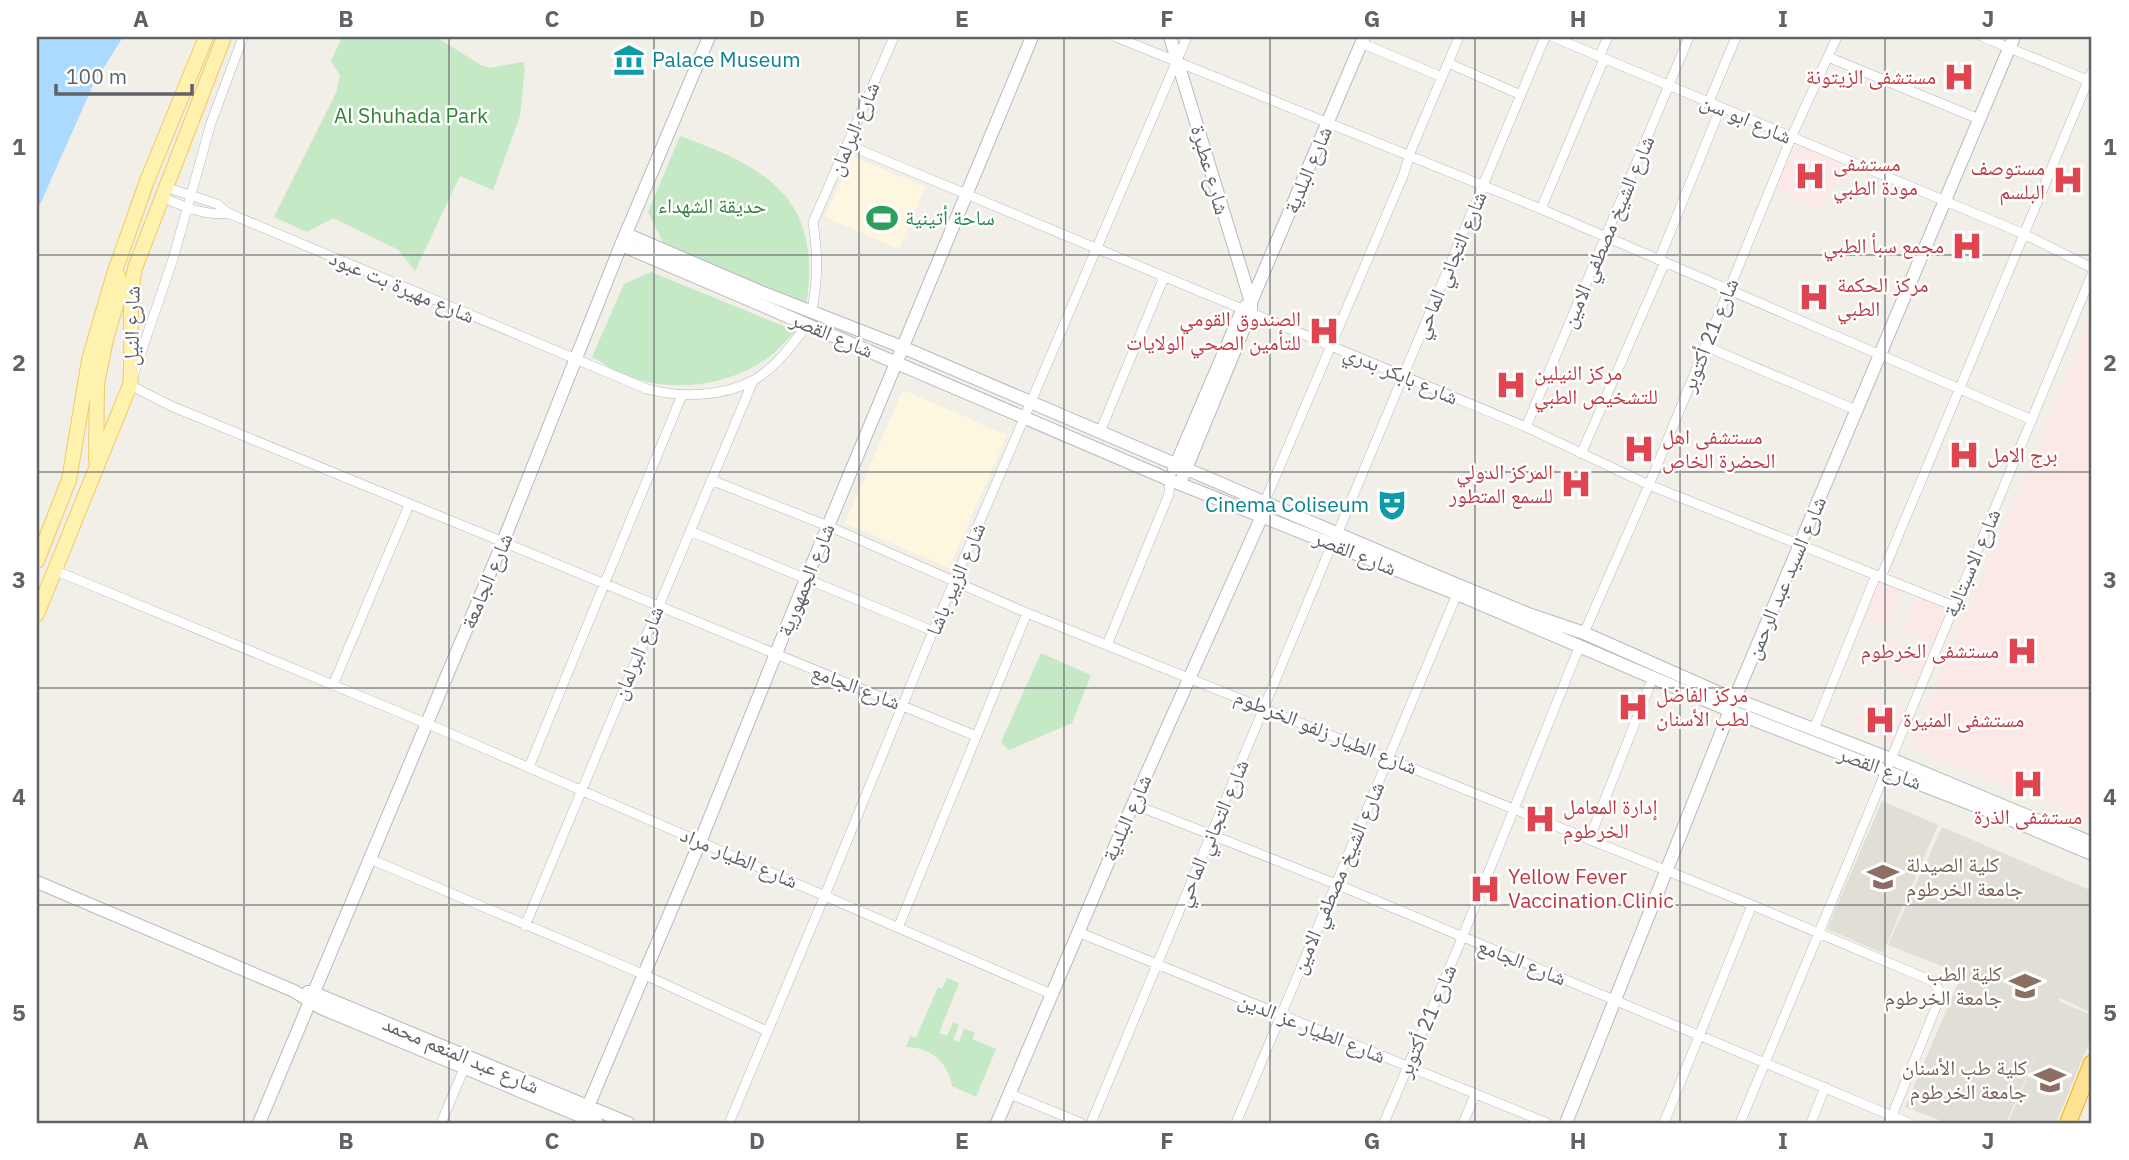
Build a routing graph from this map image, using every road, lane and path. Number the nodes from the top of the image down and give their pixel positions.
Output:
1 (206, 37) edge
2 (224, 37) edge
3 (243, 37) edge
4 (709, 37) edge
5 (894, 37) edge
6 (1032, 37) edge
7 (1116, 37) edge
8 (1170, 37) edge
9 (1187, 37) edge
10 (1459, 37) edge
11 (1545, 37) edge
12 (1553, 37) edge
13 (1608, 37) edge
14 (1689, 37) edge
15 (1736, 37) edge
16 (1837, 37) edge
17 (1983, 37) edge
18 (1362, 40) edge
19 (2012, 42) edge
20 (1828, 57) junction
21 (1602, 58) junction
22 (1178, 61) junction
23 (1448, 63) junction
24 (1442, 77) junction
25 (2091, 78) edge
26 (1668, 87) junction
27 (1521, 96) junction
28 (1708, 104) junction
29 (1720, 109) junction
30 (1979, 119) junction
31 (1329, 122) junction
32 (1790, 138) junction
33 (848, 145) junction
34 (1409, 156) junction
35 (1484, 185) junction
36 (146, 186) junction
37 (163, 192) junction
38 (189, 194) junction
39 (967, 194) junction
40 (1945, 202) junction
41 (185, 207) junction
42 (1541, 209) junction
43 (228, 213) junction
44 (2024, 234) junction
45 (1605, 237) junction
46 (624, 240) junction
47 (1097, 248) junction
48 (1662, 261) junction
49 (2092, 268) edge
50 (114, 274) junction
51 (2092, 274) edge
52 (1164, 277) junction
53 (1728, 290) junction
54 (1248, 307) junction
55 (812, 311) junction
56 (807, 325) junction
57 (1331, 346) junction
58 (1705, 346) junction
59 (902, 347) junction
60 (1879, 353) junction
61 (577, 360) junction
62 (896, 362) junction
63 (1403, 376) junction
64 (753, 380) junction
65 (130, 385) junction
66 (1959, 389) junction
67 (682, 395) junction
68 (1031, 402) junction
69 (1856, 410) junction
70 (1024, 418) junction
71 (2032, 420) junction
72 (1526, 427) junction
73 (1101, 432) junction
74 (1581, 454) junction
75 (1181, 466) junction
76 (95, 472) junction
77 (711, 481) junction
78 (1175, 482) junction
79 (1649, 485) junction
80 (1265, 501) junction
81 (409, 505) junction
82 (1262, 516) junction
83 (828, 526) junction
84 (690, 531) junction
85 (1335, 538) junction
86 (503, 542) junction
87 (1801, 544) junction
88 (37, 561) edge
89 (54, 570) junction
90 (1878, 576) junction
91 (806, 579) junction
92 (955, 582) junction
93 (605, 585) junction
94 (1457, 594) junction
95 (658, 606) junction
96 (1954, 606) junction
97 (1027, 612) junction
98 (37, 614) edge
99 (933, 631) junction
100 (1582, 639) junction
101 (1107, 645) junction
102 (775, 656) junction
103 (1189, 677) junction
104 (1653, 677) junction
105 (333, 685) junction
106 (902, 705) junction
107 (1733, 705) junction
108 (1264, 707) junction
109 (427, 724) junction
110 (1814, 729) junction
111 (975, 736) junction
112 (1389, 757) junction
113 (1889, 765) junction
114 (529, 767) junction
115 (580, 790) junction
116 (1133, 804) junction
117 (1513, 810) junction
118 (1211, 835) junction
119 (1589, 839) junction
120 (700, 842) junction
121 (2092, 843) edge
122 (2092, 854) edge
123 (370, 859) junction
124 (1668, 871) junction
125 (37, 882) edge
126 (1336, 884) junction
127 (825, 895) junction
128 (1752, 905) junction
129 (525, 926) junction
130 (898, 928) junction
131 (1078, 933) junction
132 (1819, 933) junction
133 (1462, 937) junction
134 (1157, 965) junction
135 (645, 975) junction
136 (1051, 994) junction
137 (312, 998) junction
138 (1616, 1000) junction
139 (1281, 1015) junction
140 (767, 1031) junction
141 (1701, 1035) junction
142 (1766, 1062) junction
143 (467, 1063) junction
144 (2092, 1063) edge
145 (1407, 1067) junction
146 (2092, 1085) edge
147 (1825, 1087) junction
148 (1010, 1094) junction
149 (1475, 1095) junction
150 (584, 1116) edge
151 (1890, 1120) edge
152 (259, 1123) edge
153 (441, 1123) edge
154 (597, 1123) edge
155 (628, 1123) edge
156 (729, 1123) edge
157 (997, 1123) edge
158 (1080, 1123) edge
159 (1091, 1123) edge
160 (1236, 1123) edge
161 (1384, 1123) edge
162 (1463, 1123) edge
163 (1547, 1123) edge
164 (1566, 1123) edge
165 (1664, 1123) edge
166 (1740, 1123) edge
167 (1811, 1123) edge
168 (1909, 1123) edge
169 (2068, 1123) edge
170 (2076, 1123) edge

1 - 36 main road, شارع النيل
2 - 37 main road, شارع النيل
3 - 38 street
4 - 46 main road, شارع الجامعة
5 - 33 street, شارع البرلمان
6 - 39 main road, شارع الجمهورية
7 - 22 street
8 - 22 main road, شارع عطبرة
9 - 22 street, شارع الزبير باشا
10 - 23 street
11 - 27 street, شارع التجاني الماحي
12 - 21 street, شارع ابو سن
13 - 21 street
14 - 26 street, شارع الشيخ مصطفي الامين
15 - 28 street
16 - 20 street, شارع 21 أكتوبر
17 - 19 street
18 - 24 street
18 - 31 main road, شارع البلدية
19 - 25 street
19 - 30 main road, شارع السيد عبد الرحمن
20 - 30 street
20 - 32 street, شارع 21 أكتوبر
21 - 26 street, شارع ابو سن
21 - 42 street
22 - 31 street
22 - 47 street, شارع الزبير باشا
22 - 54 main road, شارع عطبرة
23 - 24 street
23 - 27 street
24 - 34 street
25 - 44 street
26 - 28 street, شارع ابو سن
26 - 45 street, شارع الشيخ مصطفي الامين
27 - 35 street, شارع التجاني الماحي
28 - 29 street, شارع ابو سن
29 - 32 street, شارع ابو سن
29 - 48 street
30 - 40 main road, شارع السيد عبد الرحمن
31 - 34 street
31 - 54 main road, شارع البلدية
32 - 40 street, شارع ابو سن
32 - 53 street, شارع 21 أكتوبر
33 - 39 street, شارع بابكر بدري
33 - 55 street, شارع البرلمان
34 - 35 street
34 - 57 street
35 - 42 street
35 - 63 street, شارع التجاني الماحي
36 - 37 main road
36 - 50 main road, شارع النيل
37 - 38 street
37 - 41 street
37 - 65 main road, شارع النيل
38 - 41 street
38 - 43 street
39 - 47 street, شارع بابكر بدري
39 - 59 main road, شارع الجمهورية
40 - 44 street, شارع ابو سن
40 - 60 main road, شارع السيد عبد الرحمن
41 - 43 street
41 - 65 street
42 - 45 street
43 - 61 street, شارع مهيرة بت عبود
44 - 49 street, شارع ابو سن
44 - 66 street
45 - 48 street
45 - 72 street, شارع الشيخ مصطفي الامين
46 - 55 main road, شارع القصر
46 - 56 main road, شارع القصر
46 - 61 main road, شارع الجامعة
47 - 52 street, شارع بابكر بدري
47 - 68 street, شارع الزبير باشا
48 - 53 street
48 - 74 street
50 - 76 main road
50 - 88 main road, شارع النيل
51 - 71 street, شارع الاسبتالية
52 - 54 street, شارع بابكر بدري
52 - 73 street
53 - 58 street, شارع 21 أكتوبر
53 - 60 street
54 - 57 street, شارع بابكر بدري
54 - 75 main road, شارع البلدية
55 - 59 main road, شارع القصر
56 - 62 main road, شارع القصر
56 - 64 street
57 - 63 street, شارع بابكر بدري
57 - 80 street
58 - 69 street
58 - 79 street, شارع 21 أكتوبر
59 - 62 main road, شارع الجمهورية
59 - 68 main road, شارع القصر
60 - 66 street
60 - 69 main road, شارع السيد عبد الرحمن
61 - 67 street, شارع مهيرة بت عبود
61 - 86 main road, شارع الجامعة
62 - 70 main road, شارع القصر
62 - 83 main road, شارع الجمهورية
63 - 72 street, شارع بابكر بدري
63 - 85 street, شارع التجاني الماحي
64 - 67 street, شارع مهيرة بت عبود
64 - 77 street, شارع البرلمان
65 - 76 main road, شارع النيل
65 - 81 street, شارع الجامع
66 - 71 street
66 - 90 street
67 - 93 street
68 - 70 street, شارع الزبير باشا
68 - 73 main road, شارع القصر
69 - 87 main road, شارع السيد عبد الرحمن
70 - 78 main road, شارع القصر
70 - 92 street, شارع الزبير باشا
71 - 96 street, شارع الاسبتالية
72 - 74 street, شارع بابكر بدري
73 - 75 main road, شارع القصر
74 - 79 street, شارع بابكر بدري
75 - 78 main road, شارع البلدية
75 - 80 main road, شارع القصر
76 - 89 main road, شارع النيل
77 - 83 street, شارع الطيار زلفو الخرطوم
77 - 84 street, شارع البرلمان
78 - 82 main road, شارع القصر
78 - 101 street, شارع البلدية
79 - 87 street, شارع بابكر بدري
79 - 100 street, شارع 21 أكتوبر
80 - 85 main road, شارع القصر
81 - 86 street, شارع الجامع
81 - 105 street
82 - 85 main road, شارع القصر
82 - 103 main road, شارع البلدية
83 - 91 main road, شارع الجمهورية
83 - 92 street, شارع الطيار زلفو الخرطوم
84 - 91 street
84 - 95 street, شارع البرلمان
85 - 94 main road, شارع القصر
85 - 100 main road, شارع القصر
85 - 108 street, شارع التجاني الماحي
86 - 93 street, شارع الجامع
86 - 109 main road, شارع الجامعة
87 - 90 street, شارع بابكر بدري
87 - 107 main road, شارع السيد عبد الرحمن
89 - 98 main road, شارع النيل
89 - 105 street, شارع الطيار مراد
90 - 96 street, شارع بابكر بدري
90 - 110 street
91 - 99 street
91 - 102 main road, شارع الجمهورية
92 - 97 street, شارع الطيار زلفو الخرطوم
92 - 99 street, شارع الزبير باشا
93 - 95 street, شارع الجامع
93 - 114 street
94 - 100 main road, شارع القصر
94 - 112 street, شارع الشيخ مصطفي الامين
95 - 102 street, شارع الجامع
95 - 115 street, شارع البرلمان
96 - 113 street, شارع الاسبتالية
97 - 101 street, شارع الطيار زلفو الخرطوم
97 - 111 street
99 - 106 street, شارع الزبير باشا
100 - 104 main road, شارع القصر
100 - 107 main road, شارع القصر
100 - 117 street, شارع 21 أكتوبر
101 - 103 street, شارع الطيار زلفو الخرطوم
102 - 106 street, شارع الجامع
102 - 120 main road, شارع الجمهورية
103 - 108 street, شارع الطيار زلفو الخرطوم
103 - 116 main road, شارع البلدية
104 - 107 main road, شارع القصر
104 - 119 street
105 - 109 street, شارع الطيار مراد
106 - 111 street, شارع الجامع
106 - 127 street, شارع الزبير باشا
107 - 110 main road, شارع القصر
107 - 113 main road, شارع القصر
107 - 124 main road, شارع السيد عبد الرحمن
108 - 112 street, شارع الطيار زلفو الخرطوم
108 - 118 street, شارع التجاني الماحي
109 - 114 street, شارع الطيار مراد
109 - 123 main road, شارع الجامعة
110 - 113 main road, شارع القصر
111 - 130 street
112 - 117 street, شارع الطيار زلفو الخرطوم
112 - 126 street, شارع الشيخ مصطفي الامين
113 - 121 main road, شارع القصر
113 - 122 main road, شارع القصر
113 - 132 street, شارع الاسبتالية
114 - 115 street, شارع الطيار مراد
115 - 120 street, شارع الطيار مراد
115 - 129 street, شارع البرلمان
116 - 118 street, شارع الجامع
116 - 131 main road, شارع البلدية
117 - 119 street, شارع الطيار زلفو الخرطوم
117 - 133 street, شارع 21 أكتوبر
118 - 126 street, شارع الجامع
118 - 134 street, شارع التجاني الماحي
119 - 124 street, شارع الطيار زلفو الخرطوم
120 - 127 street, شارع الطيار مراد
120 - 135 main road, شارع الجمهورية
123 - 129 street
123 - 137 main road, شارع الجامعة
124 - 128 street, شارع الطيار زلفو الخرطوم
124 - 138 main road, شارع السيد عبد الرحمن
125 - 137 main road, شارع عبد المنعم محمد
126 - 133 street, شارع الجامع
126 - 139 street, شارع الشيخ مصطفي الامين
127 - 130 street, شارع الطيار مراد
127 - 140 street, شارع الزبير باشا
128 - 132 street, شارع الطيار زلفو الخرطوم
128 - 141 street
129 - 135 street
130 - 136 street, شارع الطيار مراد
131 - 134 street, شارع الطيار عز الدين
131 - 136 main road, شارع البلدية
132 - 142 street, شارع الاسبتالية
132 - 151 street, شارع الطيار زلفو الخرطوم
133 - 138 street, شارع الجامع
133 - 145 street, شارع 21 أكتوبر
134 - 139 street, شارع الطيار عز الدين
134 - 159 street, شارع التجاني الماحي
135 - 140 street
135 - 150 main road, شارع الجمهورية
136 - 148 main road, شارع البلدية
137 - 143 main road, شارع عبد المنعم محمد
137 - 152 main road, شارع الجامعة
138 - 141 street, شارع الجامع
138 - 164 main road, شارع السيد عبد الرحمن
139 - 145 street, شارع الطيار عز الدين
139 - 160 street, شارع الشيخ مصطفي الامين
140 - 156 street, شارع الزبير باشا
141 - 142 street, شارع الجامع
141 - 165 street
142 - 147 street, شارع الجامع
142 - 166 street, شارع الاسبتالية
143 - 150 main road, شارع عبد المنعم محمد
143 - 153 street
144 - 169 highway
145 - 149 street, شارع الطيار عز الدين
145 - 161 street, شارع 21 أكتوبر
146 - 170 highway
147 - 151 street, شارع الجامع
147 - 167 street
148 - 157 main road, شارع البلدية
148 - 158 street
149 - 162 street
149 - 163 street, شارع الطيار عز الدين
150 - 154 main road, شارع عبد المنعم محمد
150 - 155 main road, شارع عبد المنعم محمد
151 - 168 street, شارع الجامع

